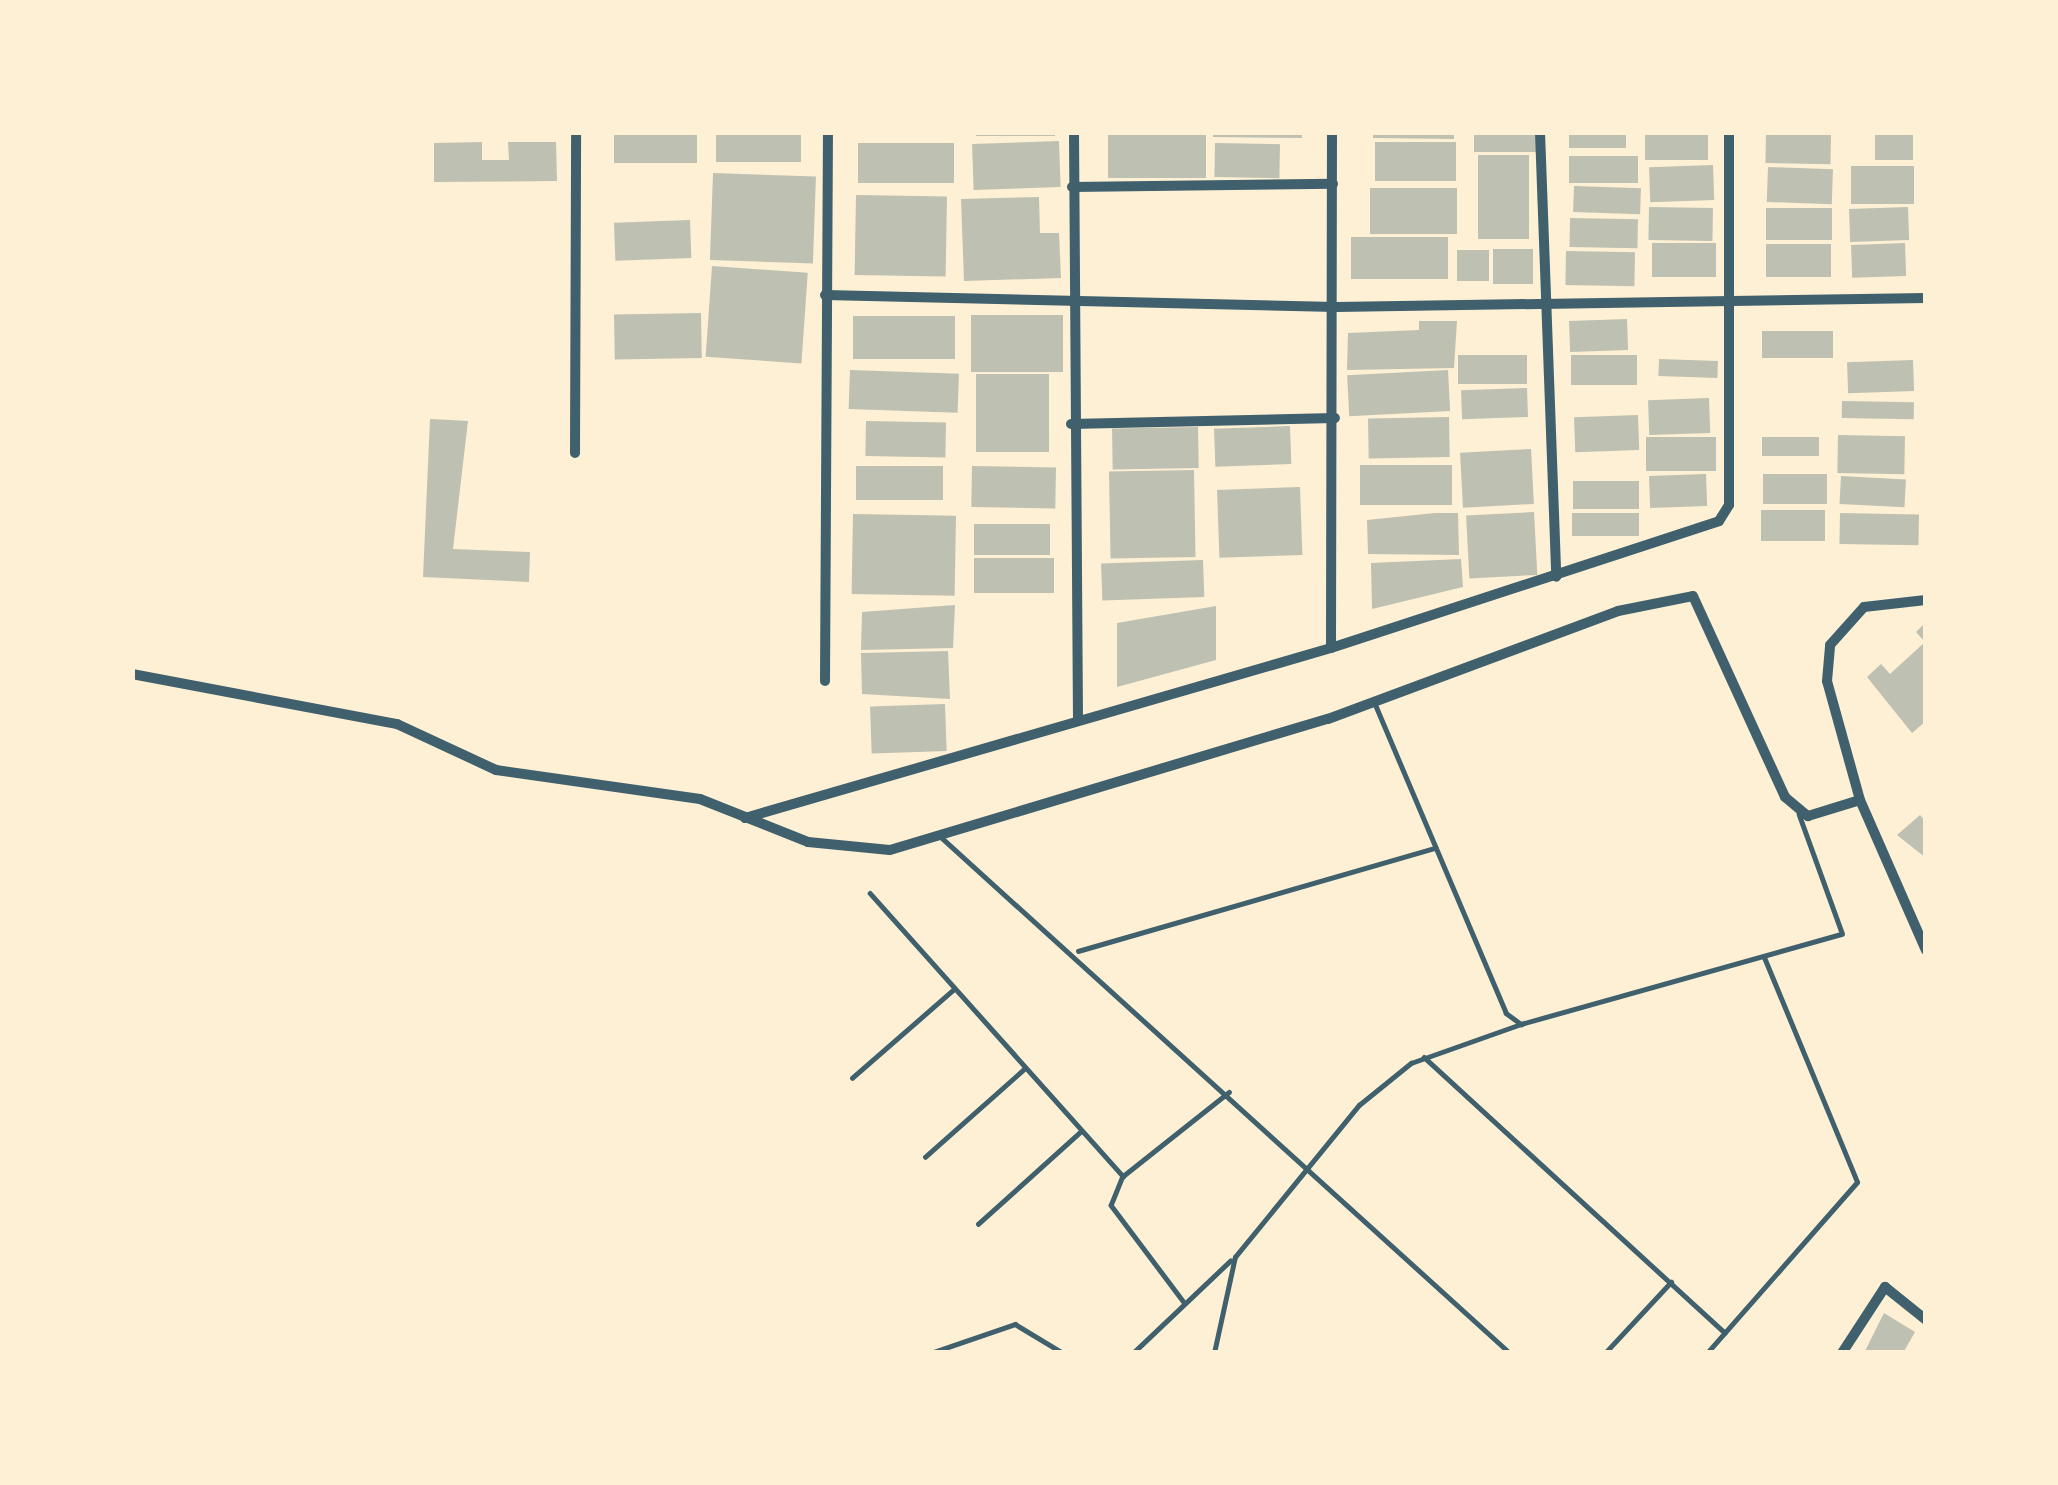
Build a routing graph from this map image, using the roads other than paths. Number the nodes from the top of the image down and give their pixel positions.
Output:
1 (575, 132) edge
2 (828, 132) edge
3 (1073, 132) edge
4 (1332, 132) edge
5 (1540, 132) edge
6 (1730, 132) edge
7 (1334, 184) junction
8 (1072, 188) junction
9 (825, 295) junction
10 (1729, 298) junction
11 (1926, 298) edge
12 (1069, 303) junction
13 (1539, 304) junction
14 (1336, 307) junction
15 (1335, 418) junction
16 (1071, 424) junction
17 (575, 452) dead end
18 (1556, 577) junction
19 (1926, 600) edge
20 (1331, 648) junction
21 (132, 674) edge
22 (825, 681) dead end
23 (1374, 701) junction
24 (1078, 721) junction
25 (1860, 800) junction
26 (1799, 814) junction
27 (745, 818) junction
28 (942, 838) junction
29 (1435, 848) junction
30 (870, 893) dead end
31 (1926, 950) edge
32 (1078, 951) junction
33 (1764, 957) junction
34 (955, 988) junction
35 (1521, 1024) junction
36 (1424, 1057) junction
37 (1024, 1069) junction
38 (851, 1078) dead end
39 (1231, 1090) junction
40 (1080, 1132) junction
41 (926, 1156) dead end
42 (1309, 1162) junction
43 (1123, 1176) junction
44 (978, 1224) dead end
45 (1235, 1257) junction
46 (1671, 1282) junction
47 (1183, 1301) junction
48 (1926, 1320) edge
49 (1726, 1333) junction
50 (931, 1353) edge
51 (1063, 1353) edge
52 (1132, 1353) edge
53 (1214, 1353) edge
54 (1510, 1353) edge
55 (1606, 1353) edge
56 (1707, 1353) edge
57 (1842, 1353) edge

1 - 17 street
2 - 9 street
3 - 8 street
4 - 7 street
5 - 13 street
6 - 10 street
7 - 8 street
7 - 14 street
8 - 12 street
9 - 12 street
9 - 22 street
10 - 11 street
10 - 13 street
10 - 18 street
12 - 14 street
12 - 16 street
13 - 14 street
13 - 18 street
14 - 15 street
15 - 16 street
15 - 20 street
16 - 24 street
18 - 20 street
19 - 25 street
20 - 24 street
21 - 27 street
23 - 26 street
23 - 28 street
23 - 29 lane
24 - 27 street
25 - 26 street
25 - 31 street
26 - 33 lane
27 - 28 street
28 - 32 lane
29 - 32 lane
29 - 35 lane
30 - 34 lane
32 - 39 lane
33 - 35 lane
33 - 49 lane
34 - 37 lane
34 - 38 lane
35 - 36 lane
36 - 42 lane
36 - 46 lane
37 - 40 lane
37 - 41 lane
39 - 42 lane
39 - 43 lane
40 - 43 lane
40 - 44 lane
42 - 45 lane
42 - 54 lane
43 - 47 lane
45 - 47 lane
45 - 53 lane
46 - 49 lane
46 - 55 lane
47 - 52 lane
48 - 57 street
49 - 56 lane
50 - 51 lane

